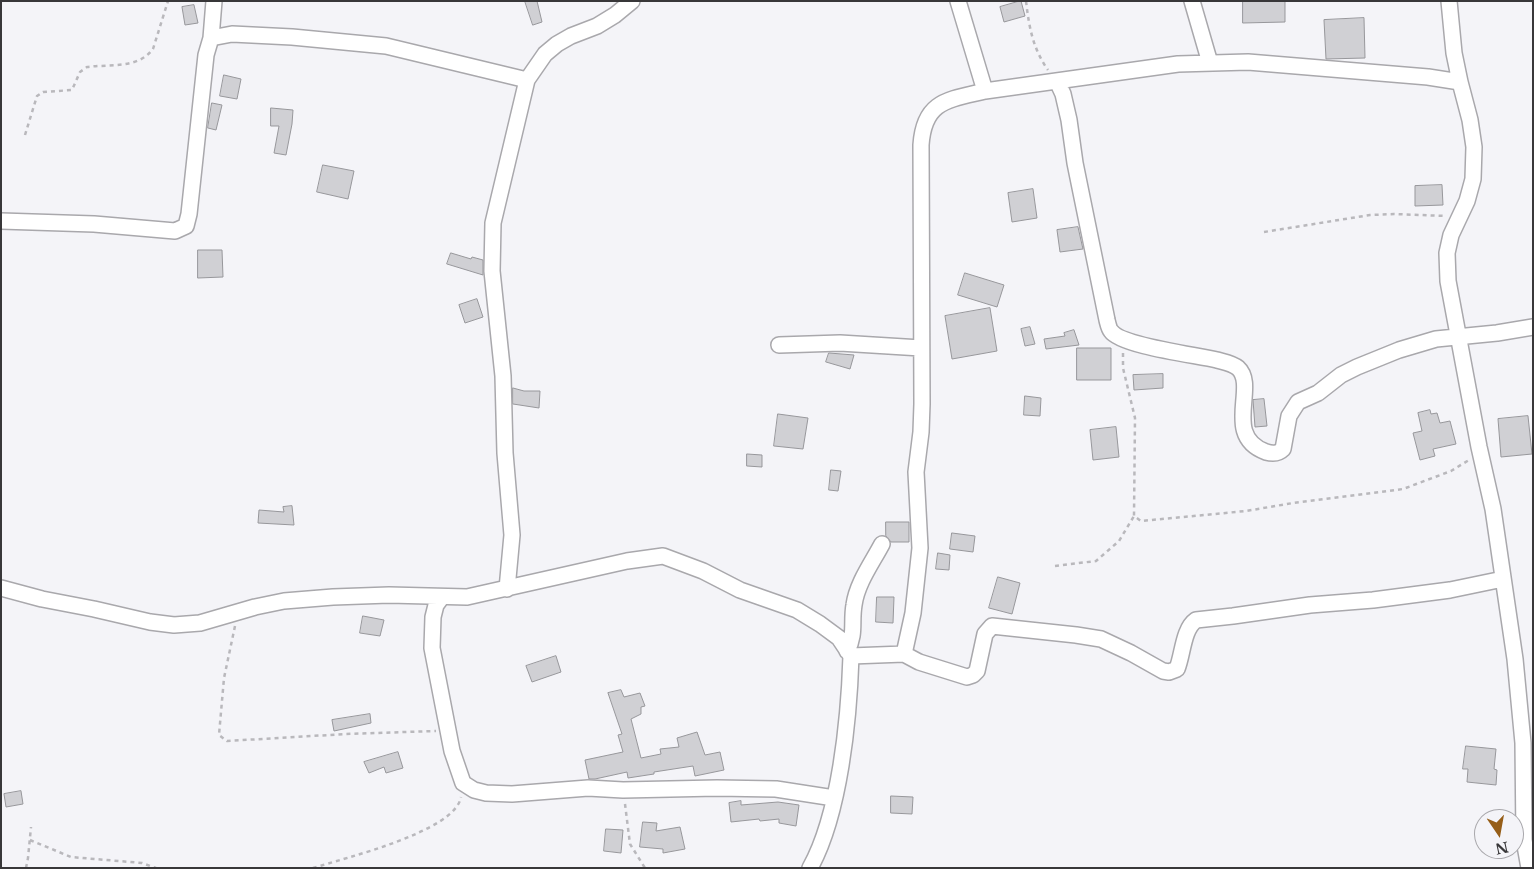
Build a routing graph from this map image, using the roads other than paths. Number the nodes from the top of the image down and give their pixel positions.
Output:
1 (214, 1) edge
2 (632, 1) edge
3 (958, 1) edge
4 (1192, 1) edge
5 (1449, 1) edge
6 (211, 38) junction
7 (1210, 63) junction
8 (526, 80) junction
9 (1056, 81) junction
10 (1460, 82) junction
11 (985, 91) junction
12 (1, 221) edge
13 (1533, 327) edge
14 (1459, 336) junction
15 (778, 345) dead end
16 (921, 348) junction
17 (882, 544) dead end
18 (1503, 580) junction
19 (1, 588) edge
20 (507, 588) junction
21 (442, 597) junction
22 (849, 654) junction
23 (904, 654) junction
24 (1528, 795) edge
25 (834, 798) junction
26 (810, 868) edge
27 (1529, 868) edge

1 - 6 street
2 - 8 street
3 - 11 street
4 - 7 street
5 - 10 street
6 - 8 street
6 - 12 street
7 - 9 street
7 - 10 street
8 - 20 street
9 - 11 street
9 - 14 street
10 - 14 street
11 - 16 street
13 - 14 street
14 - 18 street
15 - 16 street
16 - 23 street
17 - 22 street
18 - 23 street
18 - 24 street
19 - 21 street
20 - 21 street
20 - 22 street
21 - 25 street
22 - 23 street
22 - 25 street
24 - 27 street
25 - 26 street

